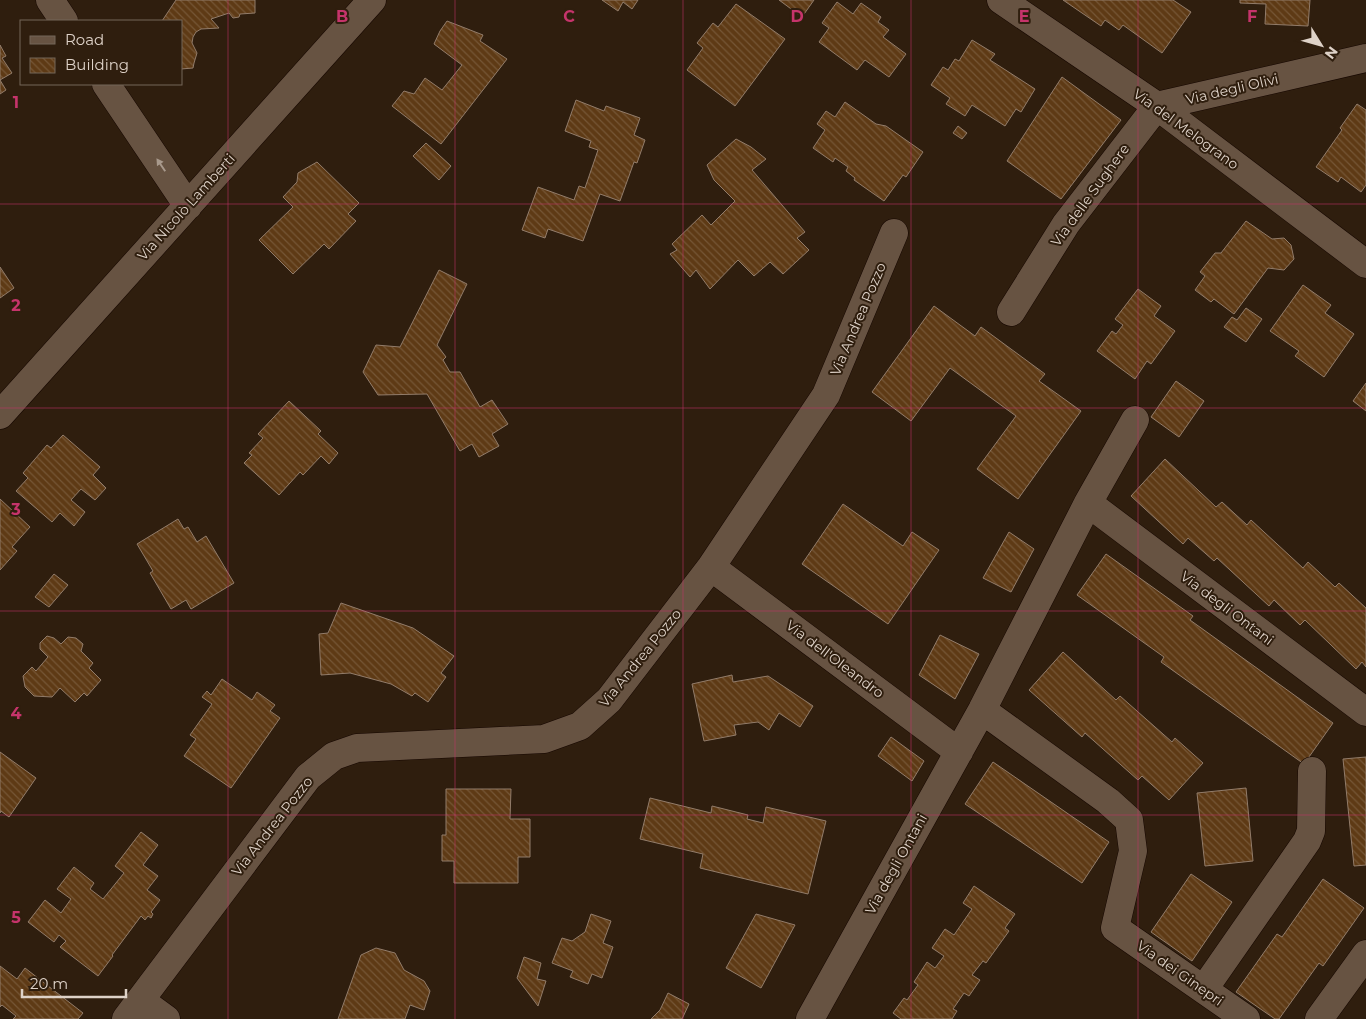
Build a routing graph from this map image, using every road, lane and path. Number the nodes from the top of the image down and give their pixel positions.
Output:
1 (50, 0) edge
2 (372, 0) edge
3 (1001, 0) edge
4 (63, 20) edge
5 (1366, 58) edge
6 (107, 85) edge
7 (1157, 106) junction
8 (188, 206) junction
9 (894, 233) dead end
10 (1366, 264) edge
11 (1011, 312) dead end
12 (0, 415) edge
13 (1135, 420) dead end
14 (1088, 503) junction
15 (712, 567) junction
16 (982, 710) junction
17 (1366, 712) edge
18 (959, 752) junction
19 (1312, 771) dead end
20 (1366, 954) edge
21 (1204, 989) junction
22 (133, 1009) edge
23 (166, 1019) edge
24 (810, 1019) edge
25 (1246, 1019) edge
26 (1319, 1019) edge

1 - 4 street
2 - 8 street, Via Nicolò Lamberti
3 - 7 street, Via del Melograno
5 - 7 street, Via degli Olivi
8 -> 6 street
7 - 10 street, Via del Melograno
7 - 11 street, Via delle Sughere
8 - 12 street, Via Nicolò Lamberti
9 - 15 street, Via Andrea Pozzo
13 - 14 street, Via degli Ontani
14 - 16 street, Via degli Ontani
14 - 17 street, Via degli Ontani
15 - 18 street, Via dell'Oleandro
15 - 22 street, Via Andrea Pozzo
16 - 18 street, Via degli Ontani
16 - 21 street, Via dei Ginepri
18 - 24 street, Via degli Ontani
19 - 21 street
20 - 26 street
21 - 25 street, Via dei Ginepri
22 - 23 street

